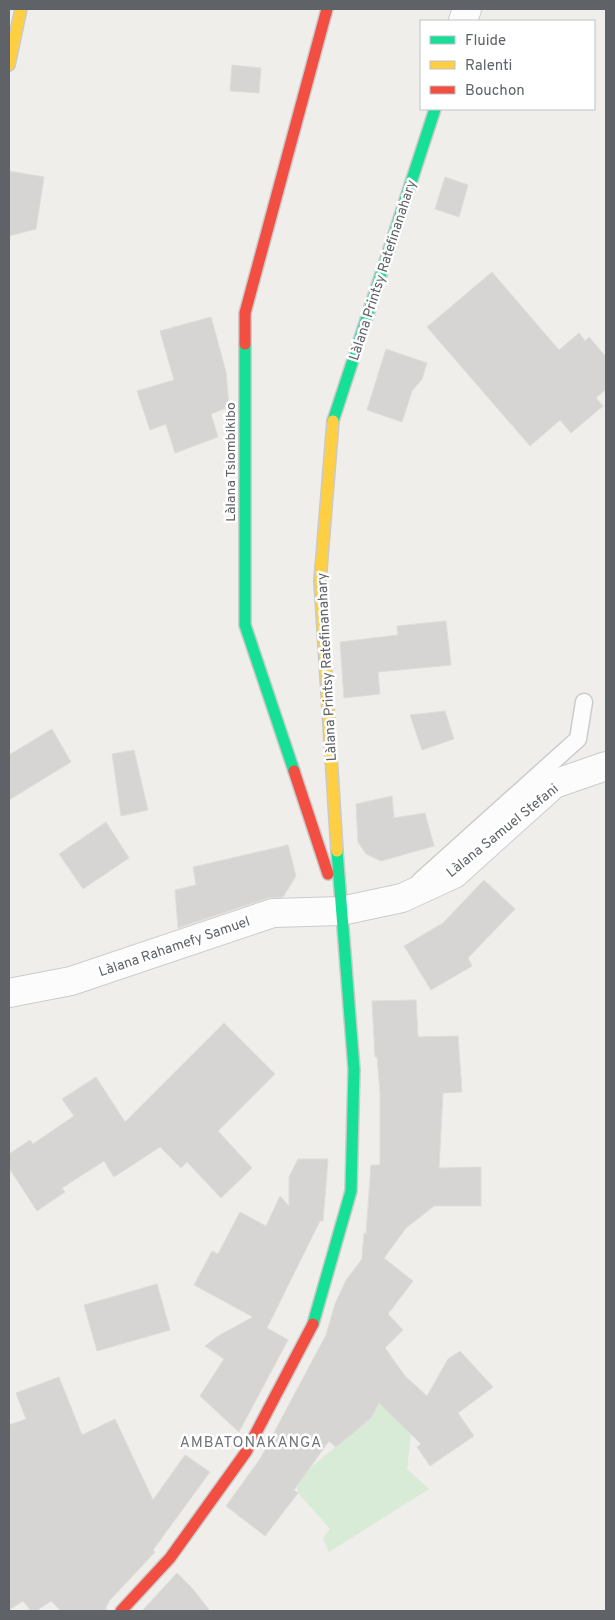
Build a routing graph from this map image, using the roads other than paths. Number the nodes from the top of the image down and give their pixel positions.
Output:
1 (21, 9) edge
2 (327, 9) edge
3 (10, 48) edge
4 (435, 110) edge
5 (584, 702) dead end
6 (606, 766) edge
7 (402, 898) junction
8 (341, 911) junction
9 (9, 993) edge
10 (121, 1611) edge

1 - 3 street
2 - 8 street, Làlana Tsiombikibo
4 - 8 street, Làlana Printsy Ratefinanahary
5 - 7 lane
6 - 7 street, Làlana Samuel Stefani
7 - 8 street, Làlana Samuel Stefani
8 - 9 street, Làlana Rahamefy Samuel
8 - 10 street

